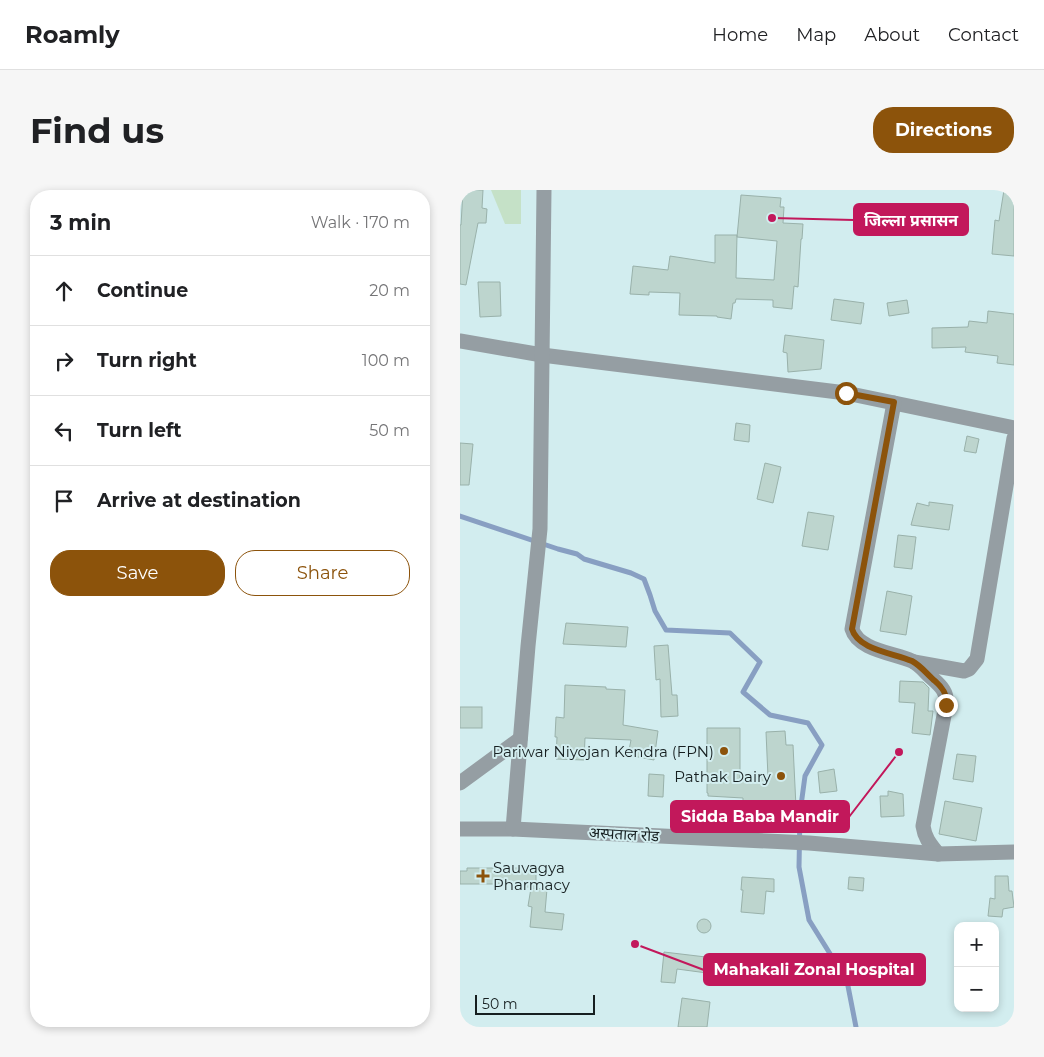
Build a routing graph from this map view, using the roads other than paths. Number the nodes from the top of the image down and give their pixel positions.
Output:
1 (544, 190) edge
2 (460, 341) edge
3 (542, 355) junction
4 (894, 402) junction
5 (1014, 428) edge
6 (1014, 438) edge
7 (914, 662) junction
8 (520, 739) junction
9 (460, 783) edge
10 (460, 829) edge
11 (513, 829) junction
12 (1014, 852) edge
13 (938, 854) junction

1 - 3 street
2 - 3 street
3 - 4 street
3 - 8 street
4 - 5 street
4 - 7 street
6 - 7 street
7 - 13 street
8 - 9 street
8 - 11 street
10 - 11 street, अस्पताल रोड
11 - 13 street, अस्पताल रोड
12 - 13 street, अस्पताल रोड

